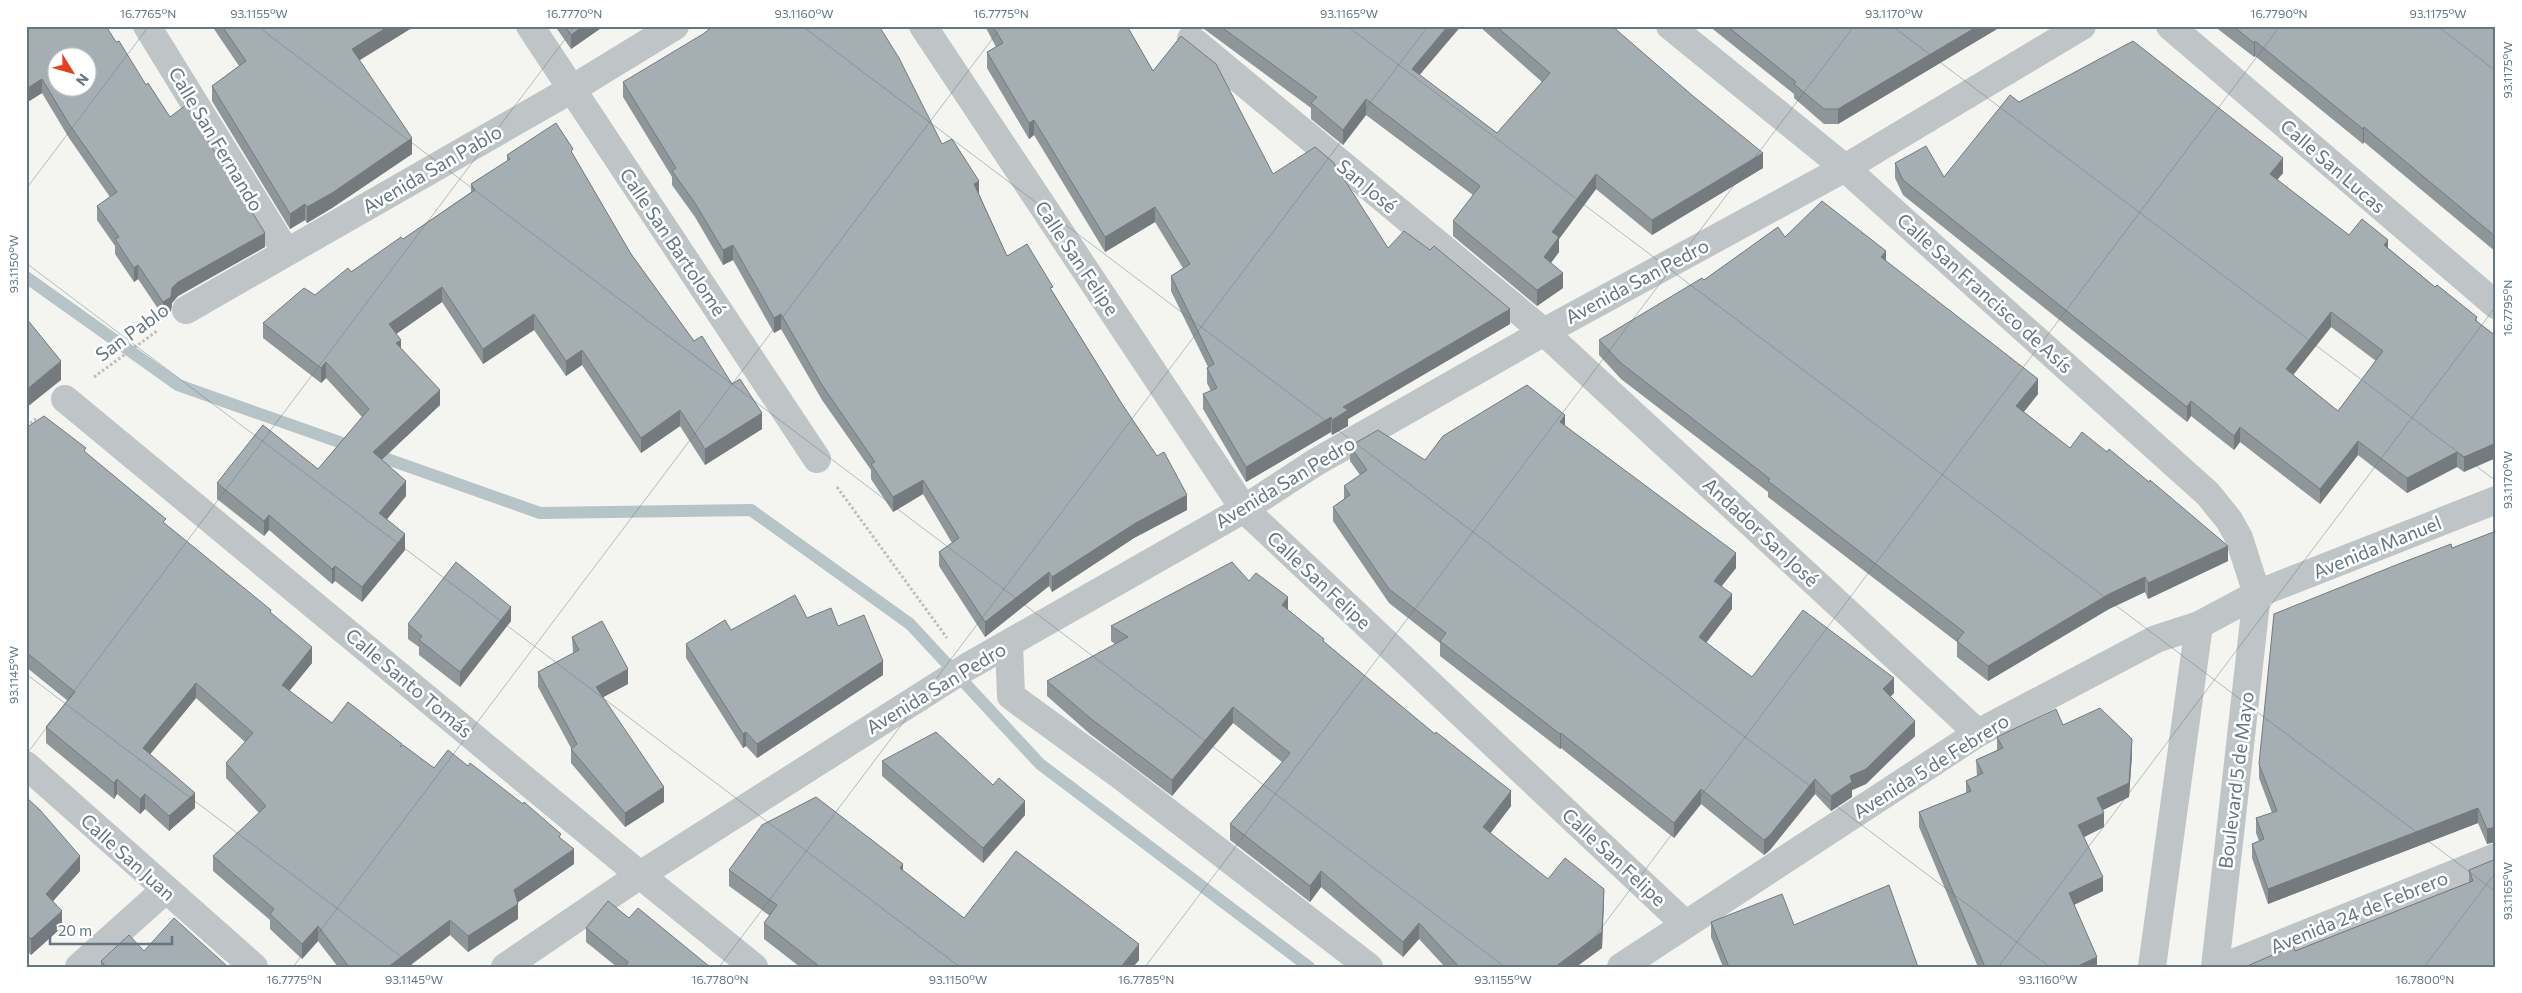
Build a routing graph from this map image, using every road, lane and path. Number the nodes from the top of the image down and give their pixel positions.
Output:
1 (147, 26) edge
2 (530, 26) edge
3 (675, 26) edge
4 (922, 26) edge
5 (1670, 26) edge
6 (2082, 26) edge
7 (2170, 26) edge
8 (1191, 40) dead end
9 (572, 90) junction
10 (1846, 168) junction
11 (286, 252) junction
12 (2496, 305) edge
13 (186, 310) joint
14 (1544, 332) junction
15 (94, 376) dead end
16 (64, 399) dead end
17 (817, 459) joint
18 (2496, 500) edge
19 (1244, 509) junction
20 (2258, 594) junction
21 (2199, 625) junction
22 (1009, 644) junction
23 (965, 669) junction
24 (1978, 733) junction
25 (26, 765) edge
26 (2496, 858) edge
27 (640, 875) junction
28 (165, 890) junction
29 (1686, 924) junction
30 (79, 967) edge
31 (254, 967) edge
32 (505, 967) edge
33 (754, 967) edge
34 (1369, 967) edge
35 (1621, 967) edge
36 (2152, 967) edge
37 (2215, 967) edge
38 (2223, 967) edge

1 - 11 street, Calle San Fernando
2 - 9 street, Calle San Bartolomé
3 - 9 street, Avenida San Pablo
4 - 19 street, Calle San Felipe
5 - 10 street, Calle San Francisco de Asís
6 - 10 street, Avenida San Pedro
7 - 12 street, Calle San Lucas
8 - 14 street, San José
9 - 11 street, Avenida San Pablo
9 - 17 street, Calle San Bartolomé
10 - 14 street, Avenida San Pedro
10 - 20 street, Calle San Francisco de Asís
11 - 13 street, Avenida San Pablo
13 - 15 path, San Pablo
14 - 19 street, Avenida San Pedro
14 - 24 street, Andador San José
16 - 27 street, Calle Santo Tomás
17 - 23 path
18 - 20 street, Avenida Manuel
19 - 22 street, Avenida San Pedro
19 - 29 street, Calle San Felipe
20 - 21 street, Avenida 5 de Febrero
20 - 37 street, Boulevard 5 de Mayo
21 - 24 street, Avenida 5 de Febrero
21 - 36 street
22 - 23 street, Avenida San Pedro
22 - 34 street
23 - 27 street, Avenida San Pedro
24 - 29 street, Avenida 5 de Febrero
25 - 28 street, Calle San Juan
26 - 38 street, Avenida 24 de Febrero
27 - 32 street, Avenida San Pedro
27 - 33 street, Calle Santo Tomás
28 - 30 street
28 - 31 street, Calle San Juan
29 - 35 street, Avenida 5 de Febrero

